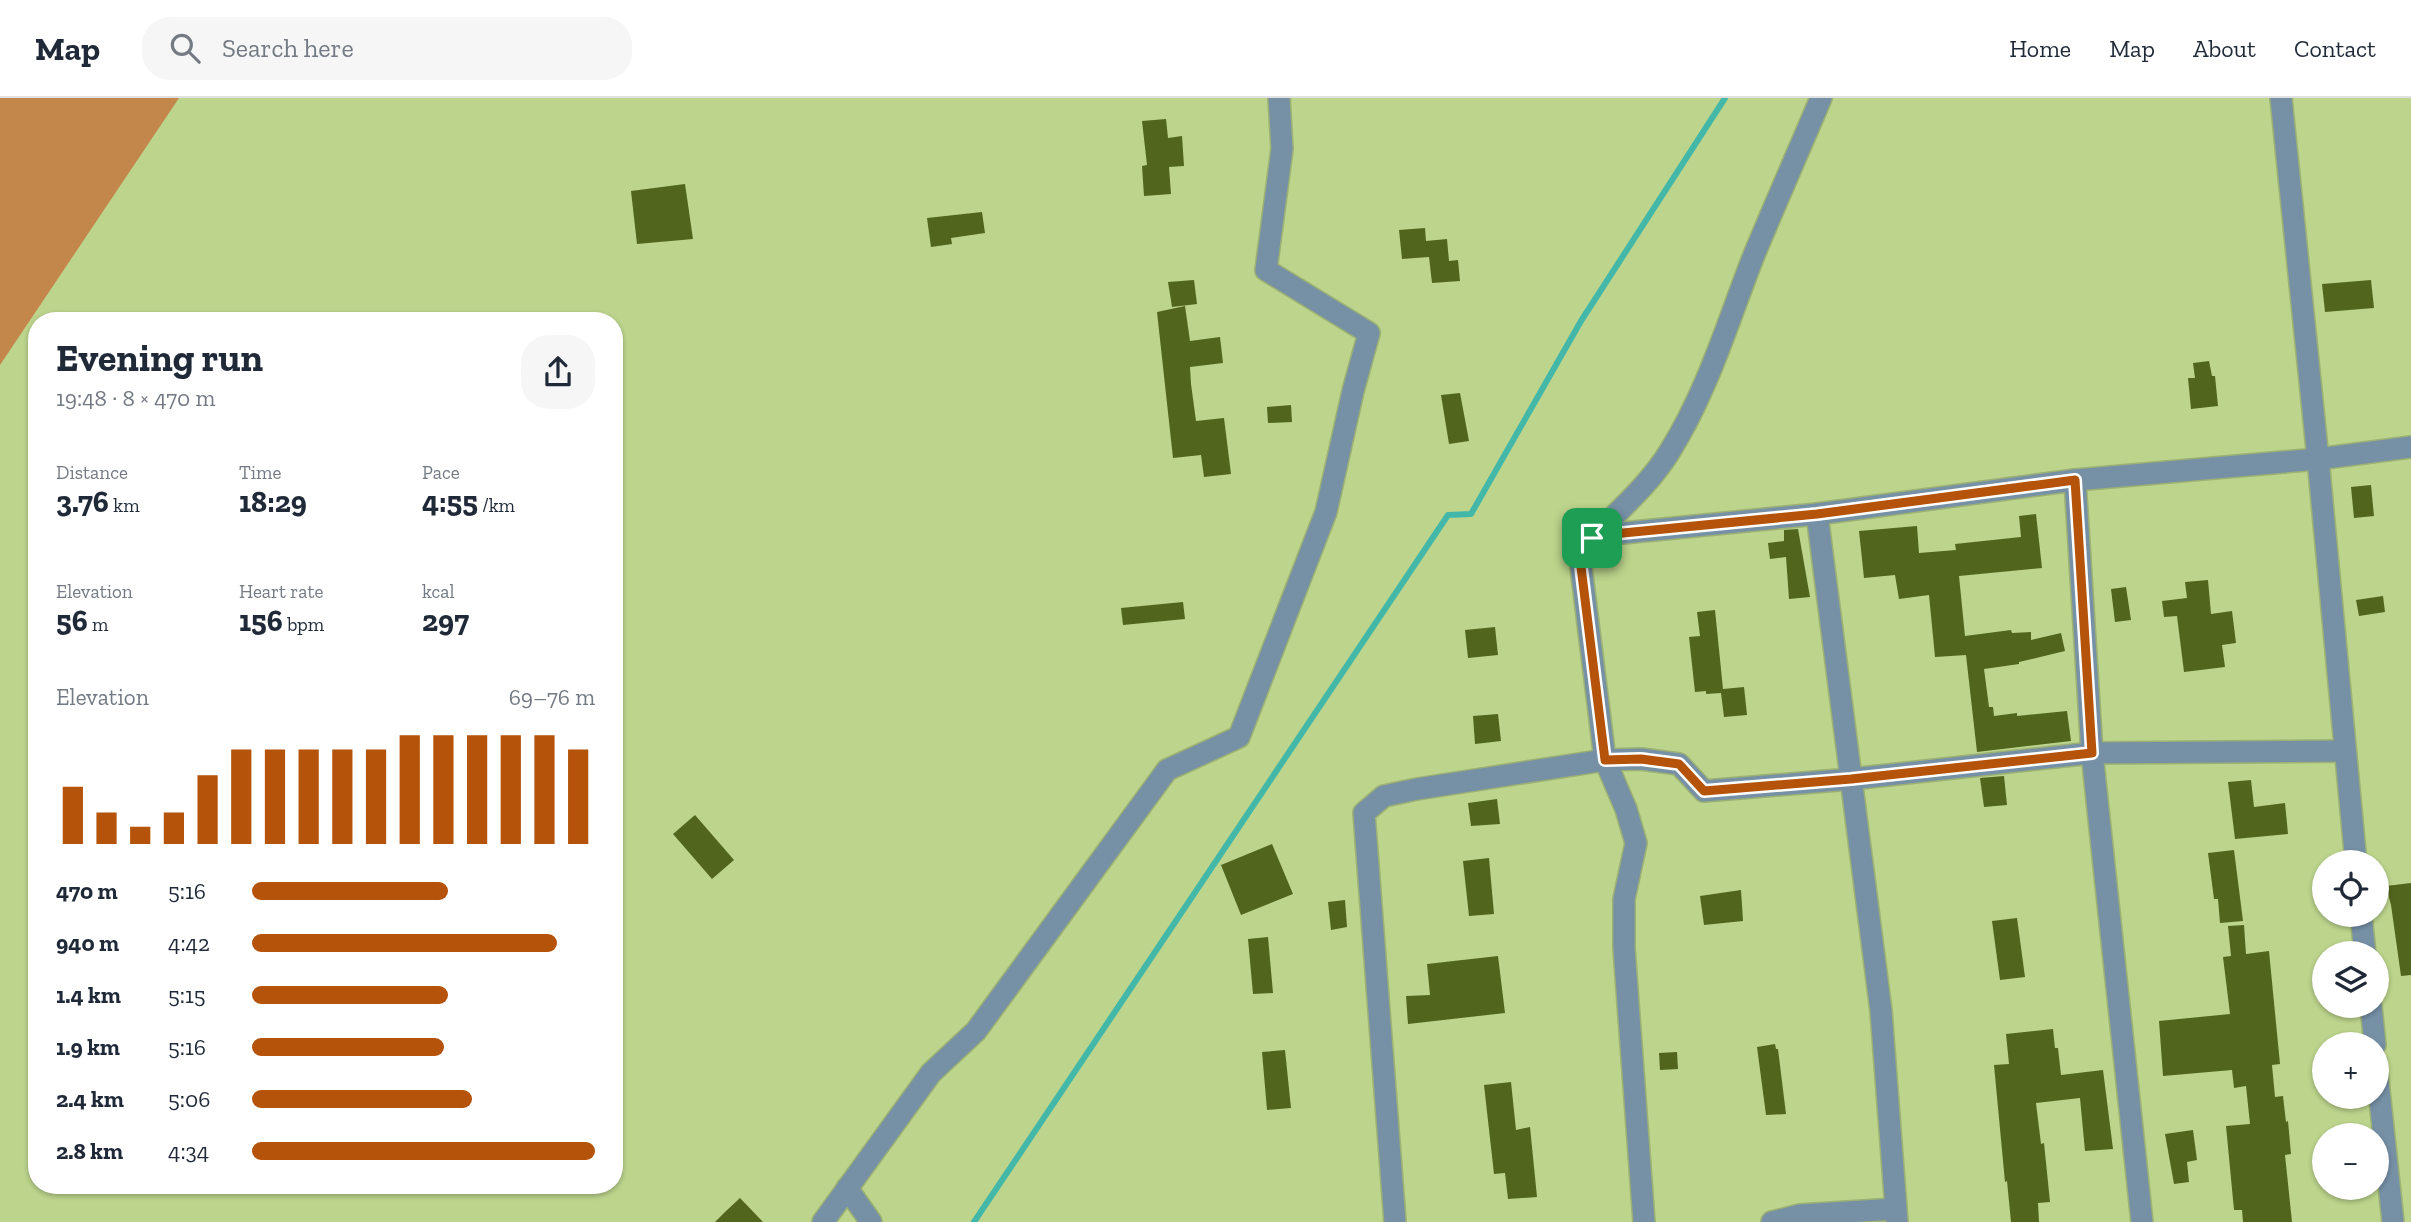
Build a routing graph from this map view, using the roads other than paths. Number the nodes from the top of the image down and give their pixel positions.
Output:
1 (1279, 98) edge
2 (1821, 98) edge
3 (2281, 98) edge
4 (2411, 447) edge
5 (2318, 459) junction
6 (2075, 480) junction
7 (1817, 514) junction
8 (1592, 538) junction
9 (2344, 751) junction
10 (2092, 753) junction
11 (1605, 760) junction
12 (1851, 779) junction
13 (2355, 850) edge
14 (2381, 1109) edge
15 (847, 1188) junction
16 (1896, 1215) edge
17 (823, 1222) edge
18 (872, 1222) edge
19 (1395, 1222) edge
20 (1644, 1222) edge
21 (1772, 1222) edge
22 (2142, 1222) edge
23 (2393, 1222) edge

1 - 15 street
2 - 8 street
3 - 5 street
4 - 5 street
5 - 6 street
5 - 9 street
6 - 7 street
6 - 10 street
7 - 8 street
7 - 12 street
8 - 11 street
9 - 10 street
9 - 13 street
10 - 12 street
10 - 22 street
11 - 12 street
11 - 19 street
11 - 20 street
12 - 16 street
14 - 23 street
15 - 17 street
15 - 18 street
16 - 21 street

